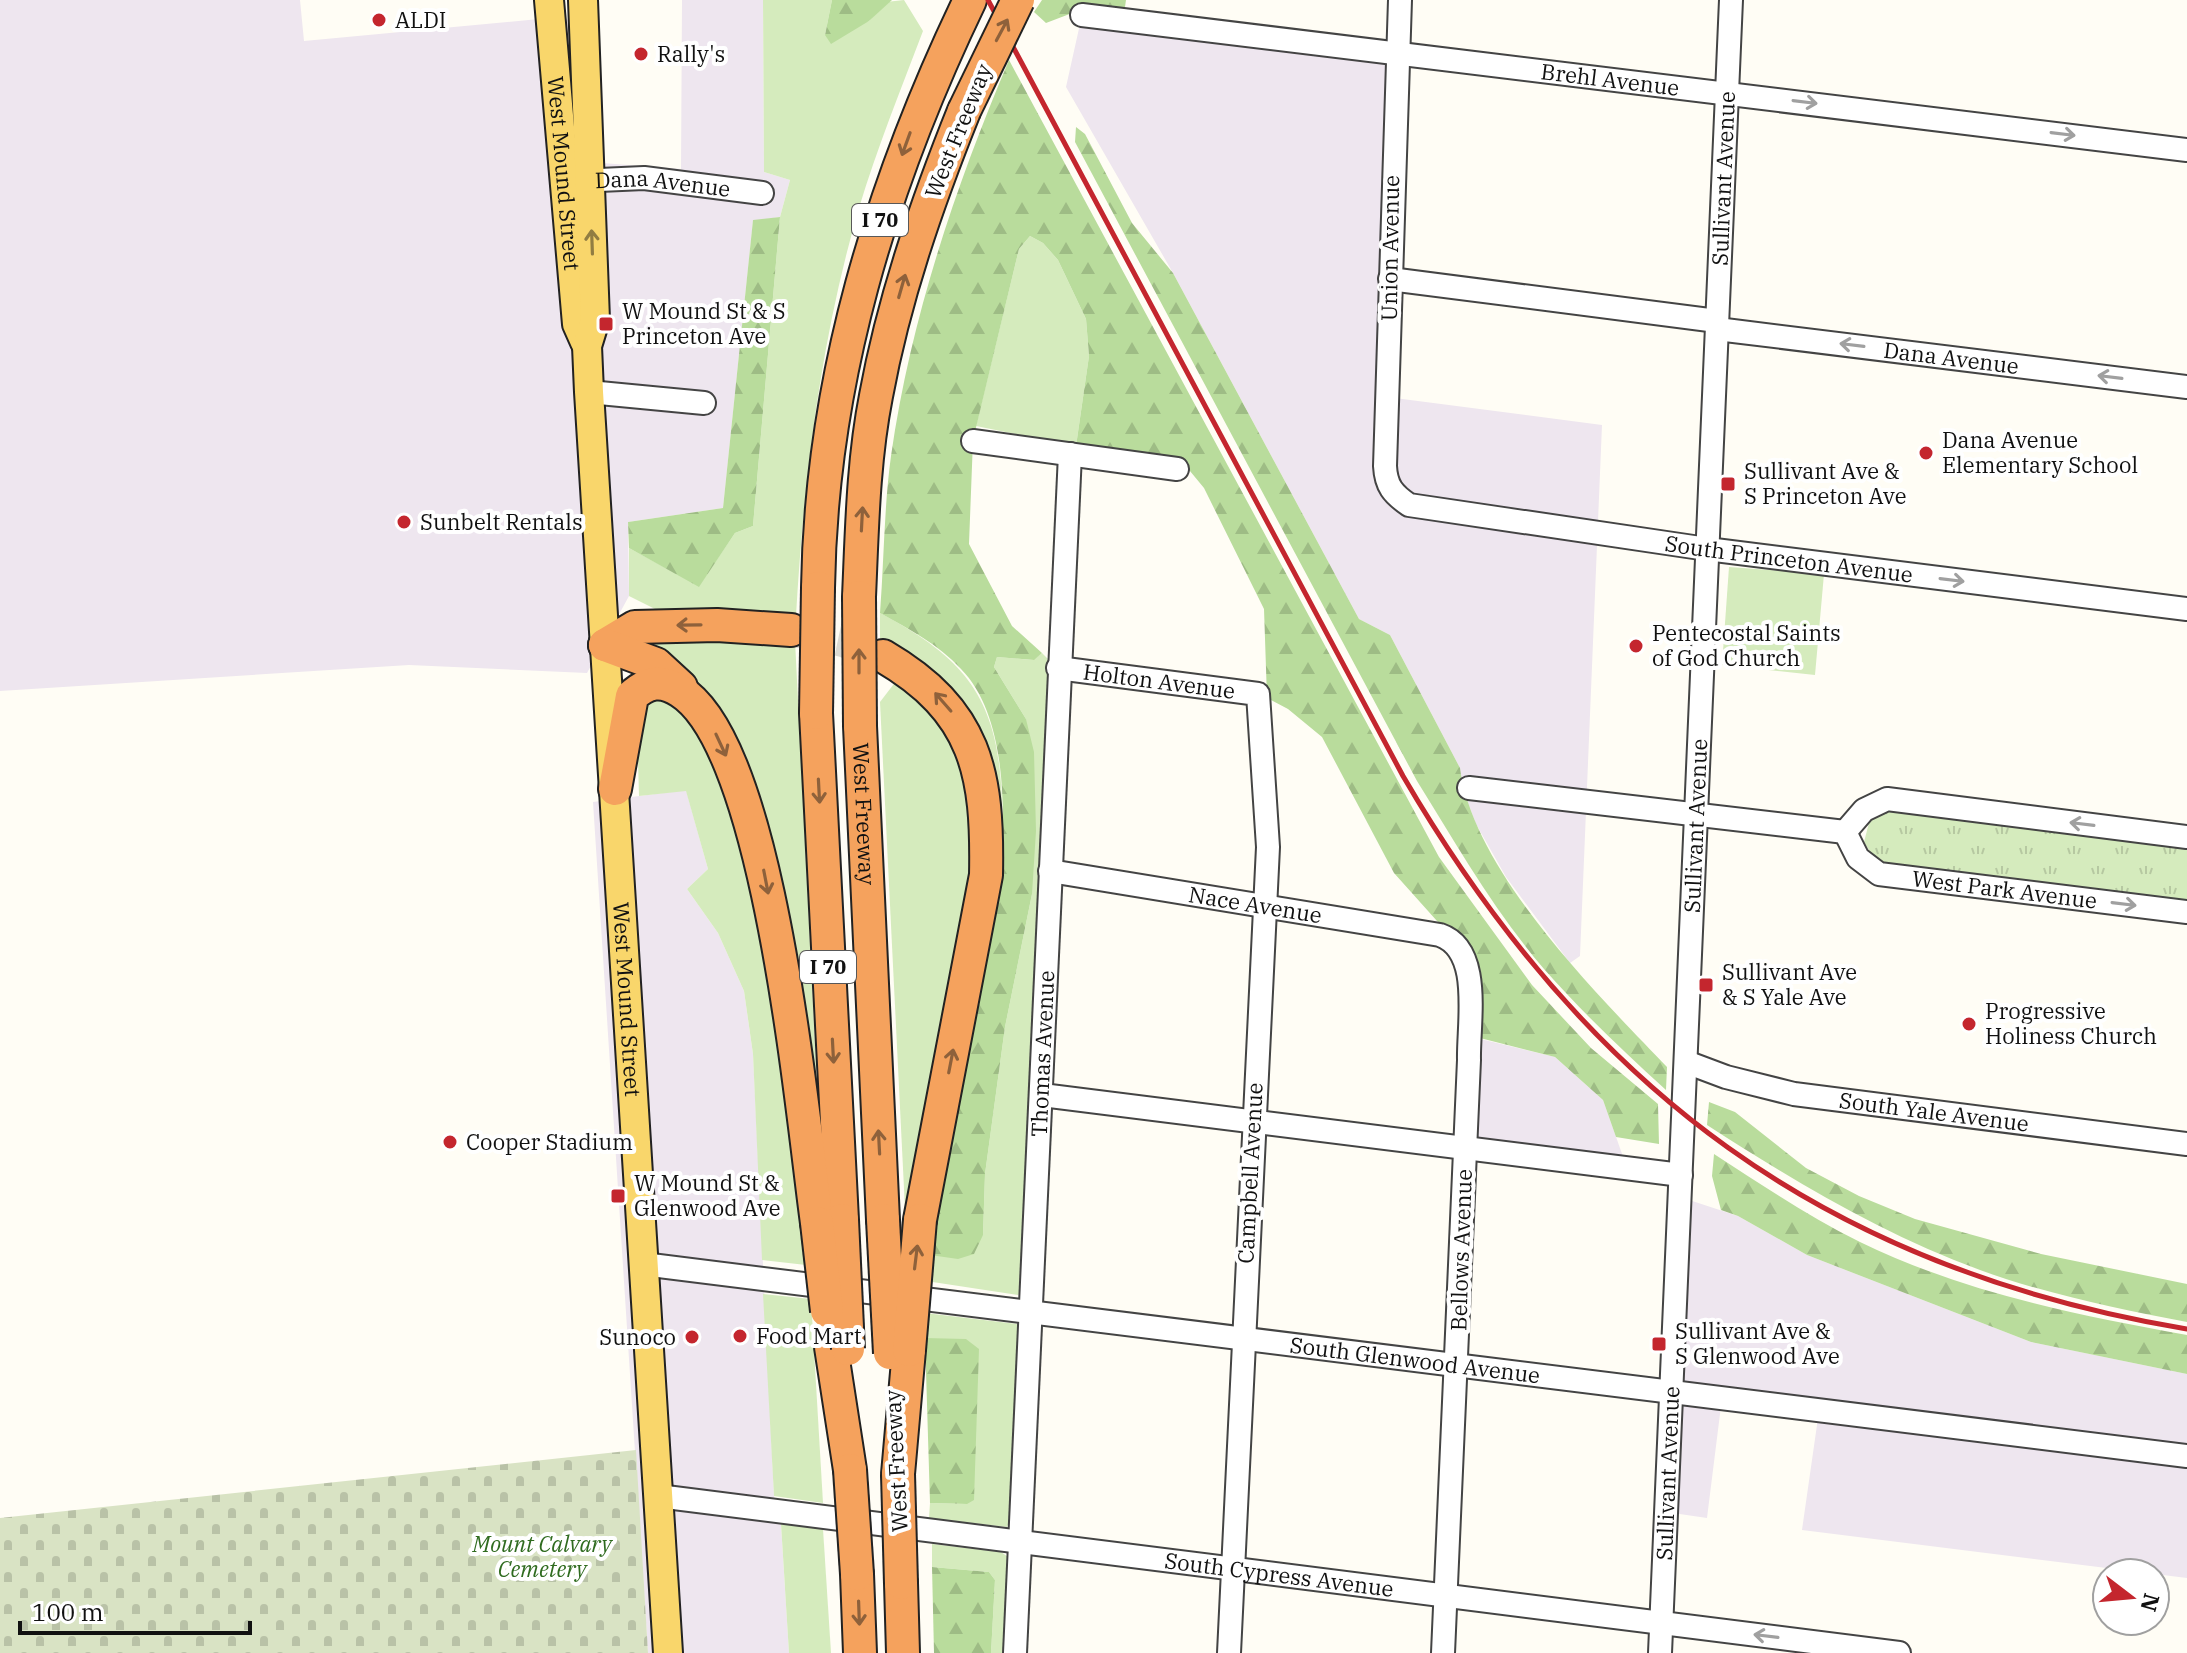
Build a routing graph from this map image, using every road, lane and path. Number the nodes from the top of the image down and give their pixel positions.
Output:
1 (549, 0) edge
2 (583, 0) edge
3 (970, 0) edge
4 (1018, 0) edge
5 (1400, 0) edge
6 (1731, 0) edge
7 (1082, 15) dead end
8 (1397, 54) junction
9 (1728, 93) junction
10 (2187, 150) edge
11 (577, 181) junction
12 (762, 193) dead end
13 (1390, 279) junction
14 (1717, 325) junction
15 (2187, 387) edge
16 (589, 392) junction
17 (704, 403) dead end
18 (973, 441) dead end
19 (1070, 454) junction
20 (1177, 469) dead end
21 (1393, 494) joint
22 (1707, 549) junction
23 (2187, 609) edge
24 (791, 630) tunnel mouth
25 (605, 645) junction
26 (883, 656) tunnel mouth
27 (1058, 668) junction
28 (686, 694) junction
29 (1258, 694) joint
30 (1469, 788) dead end
31 (615, 789) junction
32 (1696, 814) junction
33 (1845, 832) junction
34 (2187, 837) edge
35 (1050, 871) junction
36 (1265, 905) junction
37 (2187, 912) edge
38 (1458, 944) joint
39 (1686, 1062) junction
40 (1042, 1095) junction
41 (1252, 1121) junction
42 (2187, 1144) edge
43 (1465, 1147) junction
44 (1681, 1175) junction
45 (829, 1222) junction
46 (643, 1264) junction
47 (1032, 1311) junction
48 (1243, 1337) junction
49 (900, 1352) junction
50 (1456, 1364) junction
51 (1671, 1392) junction
52 (2187, 1456) edge
53 (658, 1496) junction
54 (1019, 1541) junction
55 (1233, 1568) junction
56 (1446, 1595) junction
57 (1662, 1623) junction
58 (668, 1653) edge
59 (860, 1653) edge
60 (903, 1653) edge
61 (1015, 1653) edge
62 (1229, 1653) edge
63 (1443, 1653) edge
64 (1660, 1653) edge
65 (1899, 1653) edge

1 - 11 main road, West Mound Street
2 - 11 main road, West Mound Street
3 -> 45 highway, West Freeway / I 70, bridge
49 -> 4 highway, West Freeway / I 70, bridge
5 - 8 street, Union Avenue
6 - 9 street, Sullivant Avenue
7 - 8 street, Brehl Avenue
8 - 9 street, Brehl Avenue
8 - 13 street, Union Avenue
9 -> 10 street, Brehl Avenue
9 - 14 street, Sullivant Avenue
11 - 12 street, Dana Avenue
11 - 16 main road, West Mound Street
13 - 14 street, Dana Avenue
13 - 21 street, Union Avenue
15 -> 14 street, Dana Avenue
14 - 22 street, Sullivant Avenue
16 - 17 street
16 - 25 main road, West Mound Street
18 - 19 street
19 - 20 street
19 - 27 street, Thomas Avenue
21 - 22 street, South Princeton Avenue
22 -> 23 street, South Princeton Avenue
22 - 32 street, Sullivant Avenue
24 -> 25 highway
25 - 28 highway
25 - 31 main road, West Mound Street
49 -> 26 highway, bridge
27 - 29 street, Holton Avenue
27 - 35 street, Thomas Avenue
28 - 31 highway
28 -> 45 highway
29 - 36 street, Campbell Avenue
30 - 32 street
31 - 46 main road, West Mound Street
32 - 33 street
32 - 39 street, Sullivant Avenue
34 -> 33 street
33 -> 37 street, West Park Avenue
35 - 36 street, Nace Avenue
35 - 40 street, Thomas Avenue
36 - 38 street, Nace Avenue
36 - 41 street, Campbell Avenue
38 - 43 street, Bellows Avenue
39 - 42 street, South Yale Avenue
39 - 44 street, Sullivant Avenue
40 - 41 street
40 - 47 street, Thomas Avenue
41 - 43 street
41 - 48 street, Campbell Avenue
43 - 44 street
43 - 50 street, Bellows Avenue
44 - 51 street, Sullivant Avenue
45 -> 59 highway, West Freeway / I 70, bridge
46 - 47 street, South Glenwood Avenue
46 - 53 main road, West Mound Street
47 - 48 street, South Glenwood Avenue
47 - 54 street, Thomas Avenue
48 - 50 street, South Glenwood Avenue
48 - 55 street, Campbell Avenue
49 - 60 highway, West Freeway, bridge
50 - 51 street, South Glenwood Avenue
50 - 56 street, Bellows Avenue
51 - 52 street, South Glenwood Avenue
51 - 57 street, Sullivant Avenue
53 - 54 street, South Cypress Avenue
53 - 58 main road, West Mound Street
54 - 55 street, South Cypress Avenue
54 - 61 street, Thomas Avenue
55 - 56 street, South Cypress Avenue
55 - 62 street, Campbell Avenue
56 - 57 street, South Cypress Avenue
56 - 63 street, Bellows Avenue
57 - 64 street, Sullivant Avenue
65 -> 57 street, South Cypress Avenue

